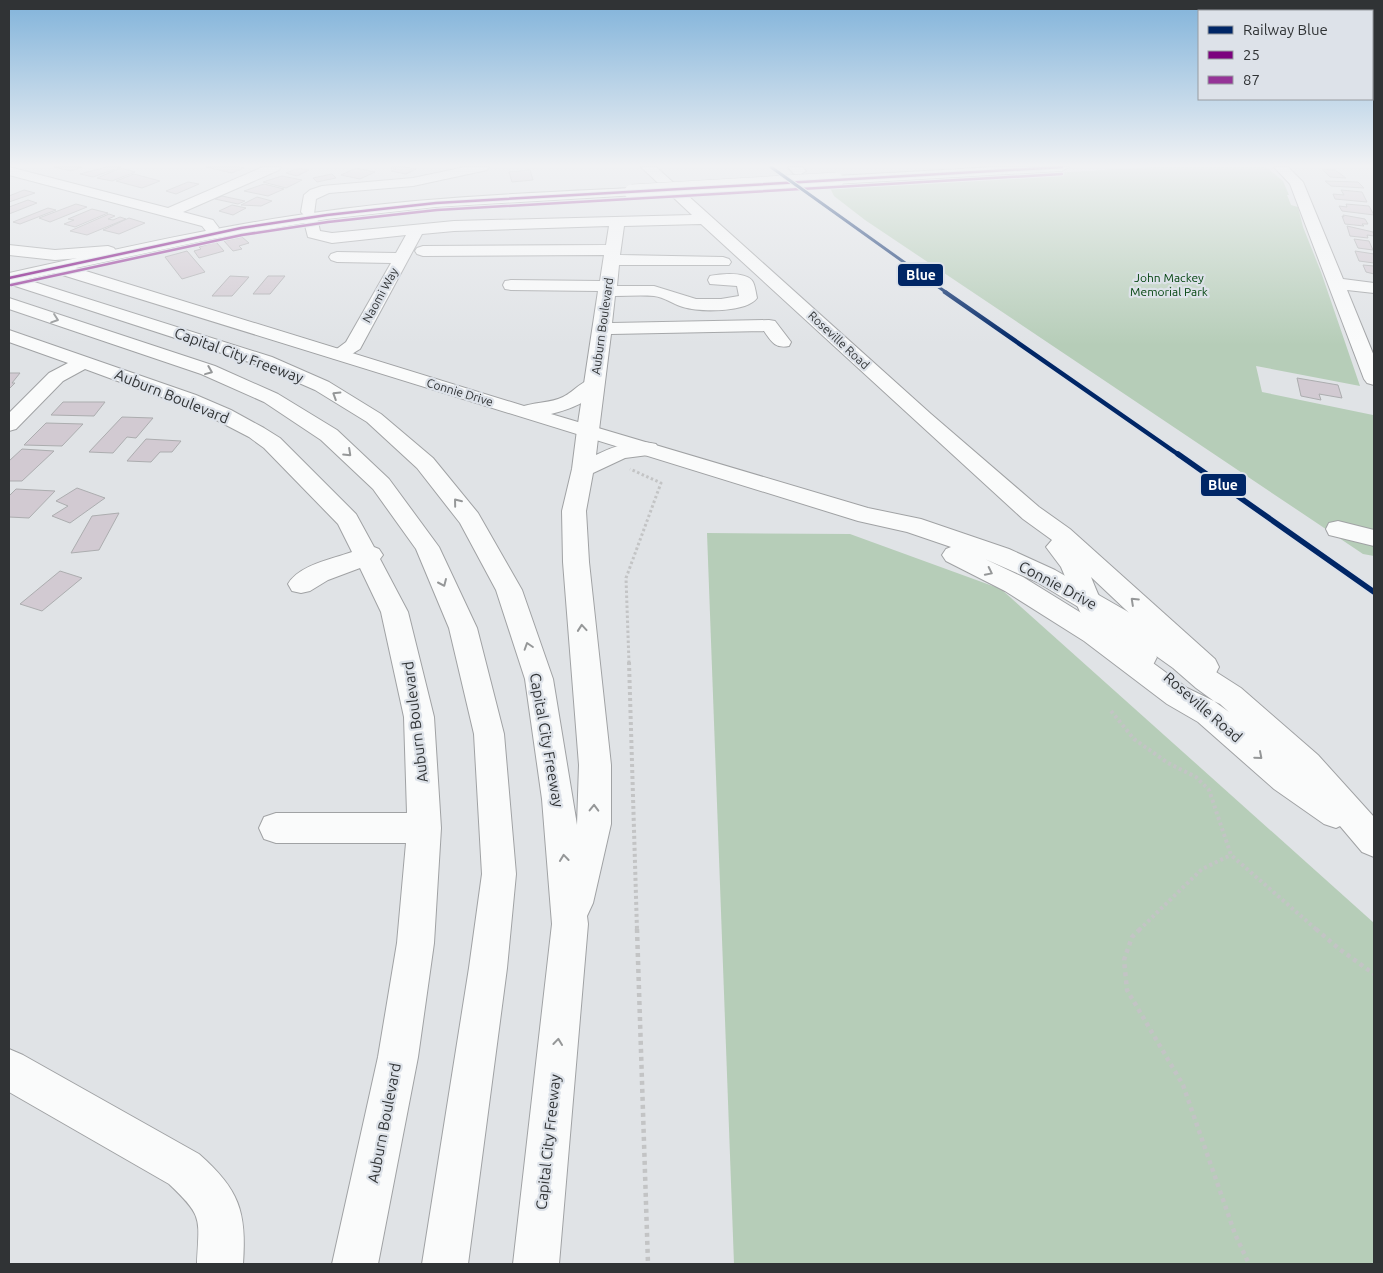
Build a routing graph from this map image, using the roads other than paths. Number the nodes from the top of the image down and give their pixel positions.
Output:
1 (223, 226) edge
2 (251, 226) edge
3 (312, 226) edge
4 (456, 226) edge
5 (616, 226) edge
6 (714, 226) edge
7 (1314, 226) edge
8 (211, 228) joint
9 (414, 230) junction
10 (435, 239) dead end
11 (528, 243) dead end
12 (508, 247) junction
13 (423, 251) dead end
14 (9, 252) edge
15 (112, 253) junction
16 (612, 255) junction
17 (337, 257) dead end
18 (400, 258) junction
19 (723, 262) dead end
20 (56, 267) junction
21 (15, 277) edge
22 (716, 280) dead end
23 (106, 282) junction
24 (1336, 282) junction
25 (511, 285) dead end
26 (608, 288) junction
27 (1374, 288) edge
28 (9, 303) edge
29 (602, 329) junction
30 (9, 336) edge
31 (782, 342) dead end
32 (339, 354) junction
33 (84, 362) junction
34 (1374, 379) edge
35 (593, 384) junction
36 (520, 411) junction
37 (9, 425) edge
38 (588, 430) junction
39 (648, 449) junction
40 (595, 464) junction
41 (1031, 512) junction
42 (866, 515) junction
43 (1338, 528) dead end
44 (1374, 538) edge
45 (370, 555) junction
46 (301, 584) dead end
47 (1087, 600) junction
48 (1220, 704) junction
49 (276, 828) dead end
50 (423, 828) junction
51 (1369, 837) edge
52 (570, 924) junction
53 (9, 1069) edge
54 (220, 1264) edge
55 (355, 1264) edge
56 (445, 1264) edge
57 (536, 1264) edge

1 - 8 main road
2 - 15 main road
3 - 9 main road
4 - 9 main road
5 - 16 main road, Auburn Boulevard
6 - 41 main road, Roseville Road
7 - 24 main road
8 - 15 main road
9 - 18 main road, Naomi Way
10 - 12 main road
11 - 12 main road
12 - 13 main road
12 - 16 main road
14 - 15 main road
14 - 20 main road, Connie Drive
15 - 20 main road
15 - 23 main road
16 - 19 main road
16 - 26 main road, Auburn Boulevard
17 - 18 main road
18 - 32 main road, Naomi Way
20 - 21 main road
20 - 23 main road, Connie Drive
52 -> 21 main road, Capital City Freeway
22 - 26 main road
23 - 32 main road, Connie Drive
24 - 27 main road
24 - 34 main road
25 - 26 main road
26 - 29 main road, Auburn Boulevard
28 -> 56 main road, Capital City Freeway
29 - 31 main road
29 - 35 main road, Auburn Boulevard
30 - 33 main road, Auburn Boulevard
32 - 36 main road, Connie Drive
33 - 37 main road
33 - 45 main road, Auburn Boulevard
35 - 36 main road
35 - 38 main road, Auburn Boulevard
36 - 38 main road, Connie Drive
38 - 39 main road, Connie Drive
38 - 40 main road, Auburn Boulevard
39 - 40 main road
39 - 42 main road, Connie Drive
52 -> 40 main road, Auburn Boulevard
41 - 47 main road, Roseville Road
48 -> 41 main road, Roseville Road
42 - 47 main road, Connie Drive
42 -> 48 main road, Connie Drive
43 - 44 main road
45 - 46 main road
45 - 50 main road, Auburn Boulevard
47 - 48 main road, Roseville Road
48 - 51 main road, Roseville Road
49 - 50 main road
50 - 55 main road, Auburn Boulevard
57 -> 52 main road, Capital City Freeway
53 - 54 main road

